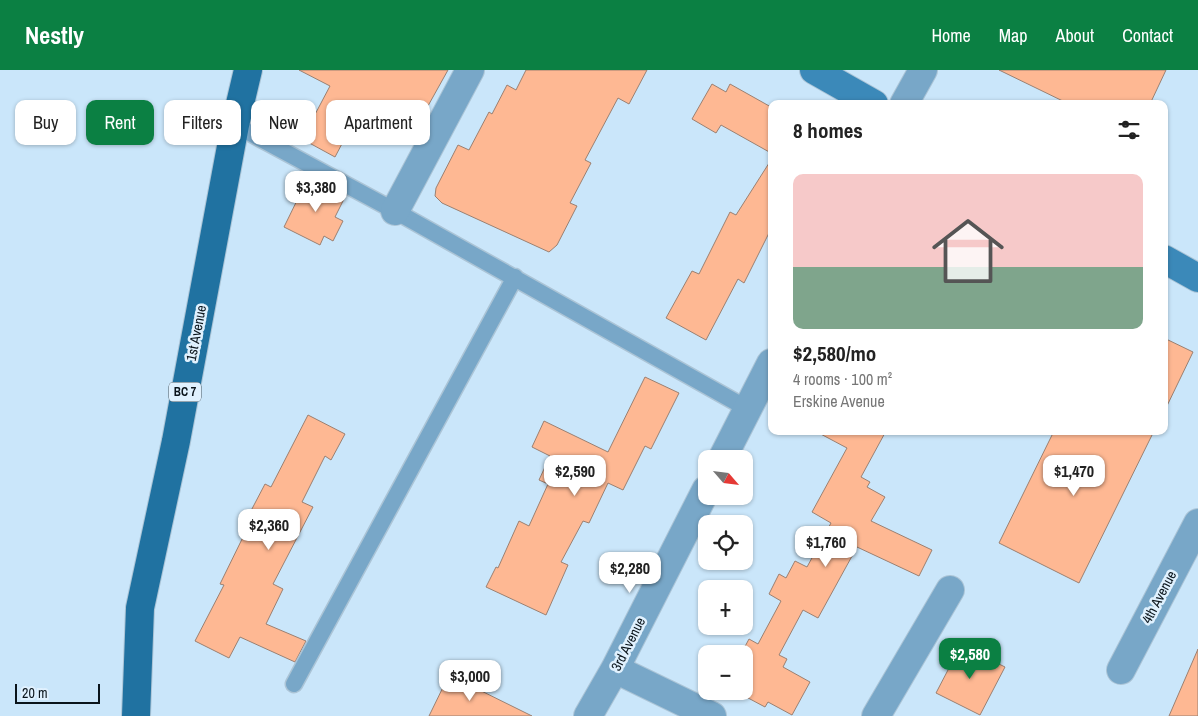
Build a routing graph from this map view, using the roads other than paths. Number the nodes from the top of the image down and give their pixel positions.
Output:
1 (248, 70) edge
2 (470, 70) edge
3 (814, 70) edge
4 (923, 70) edge
5 (241, 100) edge
6 (867, 100) edge
7 (906, 100) edge
8 (241, 129) edge
9 (231, 145) edge
10 (395, 210) junction
11 (1168, 261) edge
12 (515, 277) junction
13 (1198, 278) edge
14 (768, 369) edge
15 (748, 409) junction
16 (727, 450) edge
17 (698, 505) edge
18 (1198, 523) edge
19 (950, 590) dead end
20 (615, 669) junction
21 (1121, 670) dead end
22 (294, 684) dead end
23 (136, 716) edge
24 (588, 716) edge
25 (712, 716) edge
26 (876, 716) edge

1 - 5 main road, 1st Avenue / BC 7
2 - 10 street
3 - 6 main road
4 - 7 street
8 - 10 lane
9 - 23 main road, 1st Avenue / BC 7
10 - 12 lane
11 - 13 main road
12 - 15 lane
12 - 22 lane
14 - 15 street
15 - 16 street
17 - 20 street, 3rd Avenue
18 - 21 street, 4th Avenue
19 - 26 street
20 - 24 street, 3rd Avenue
20 - 25 street

